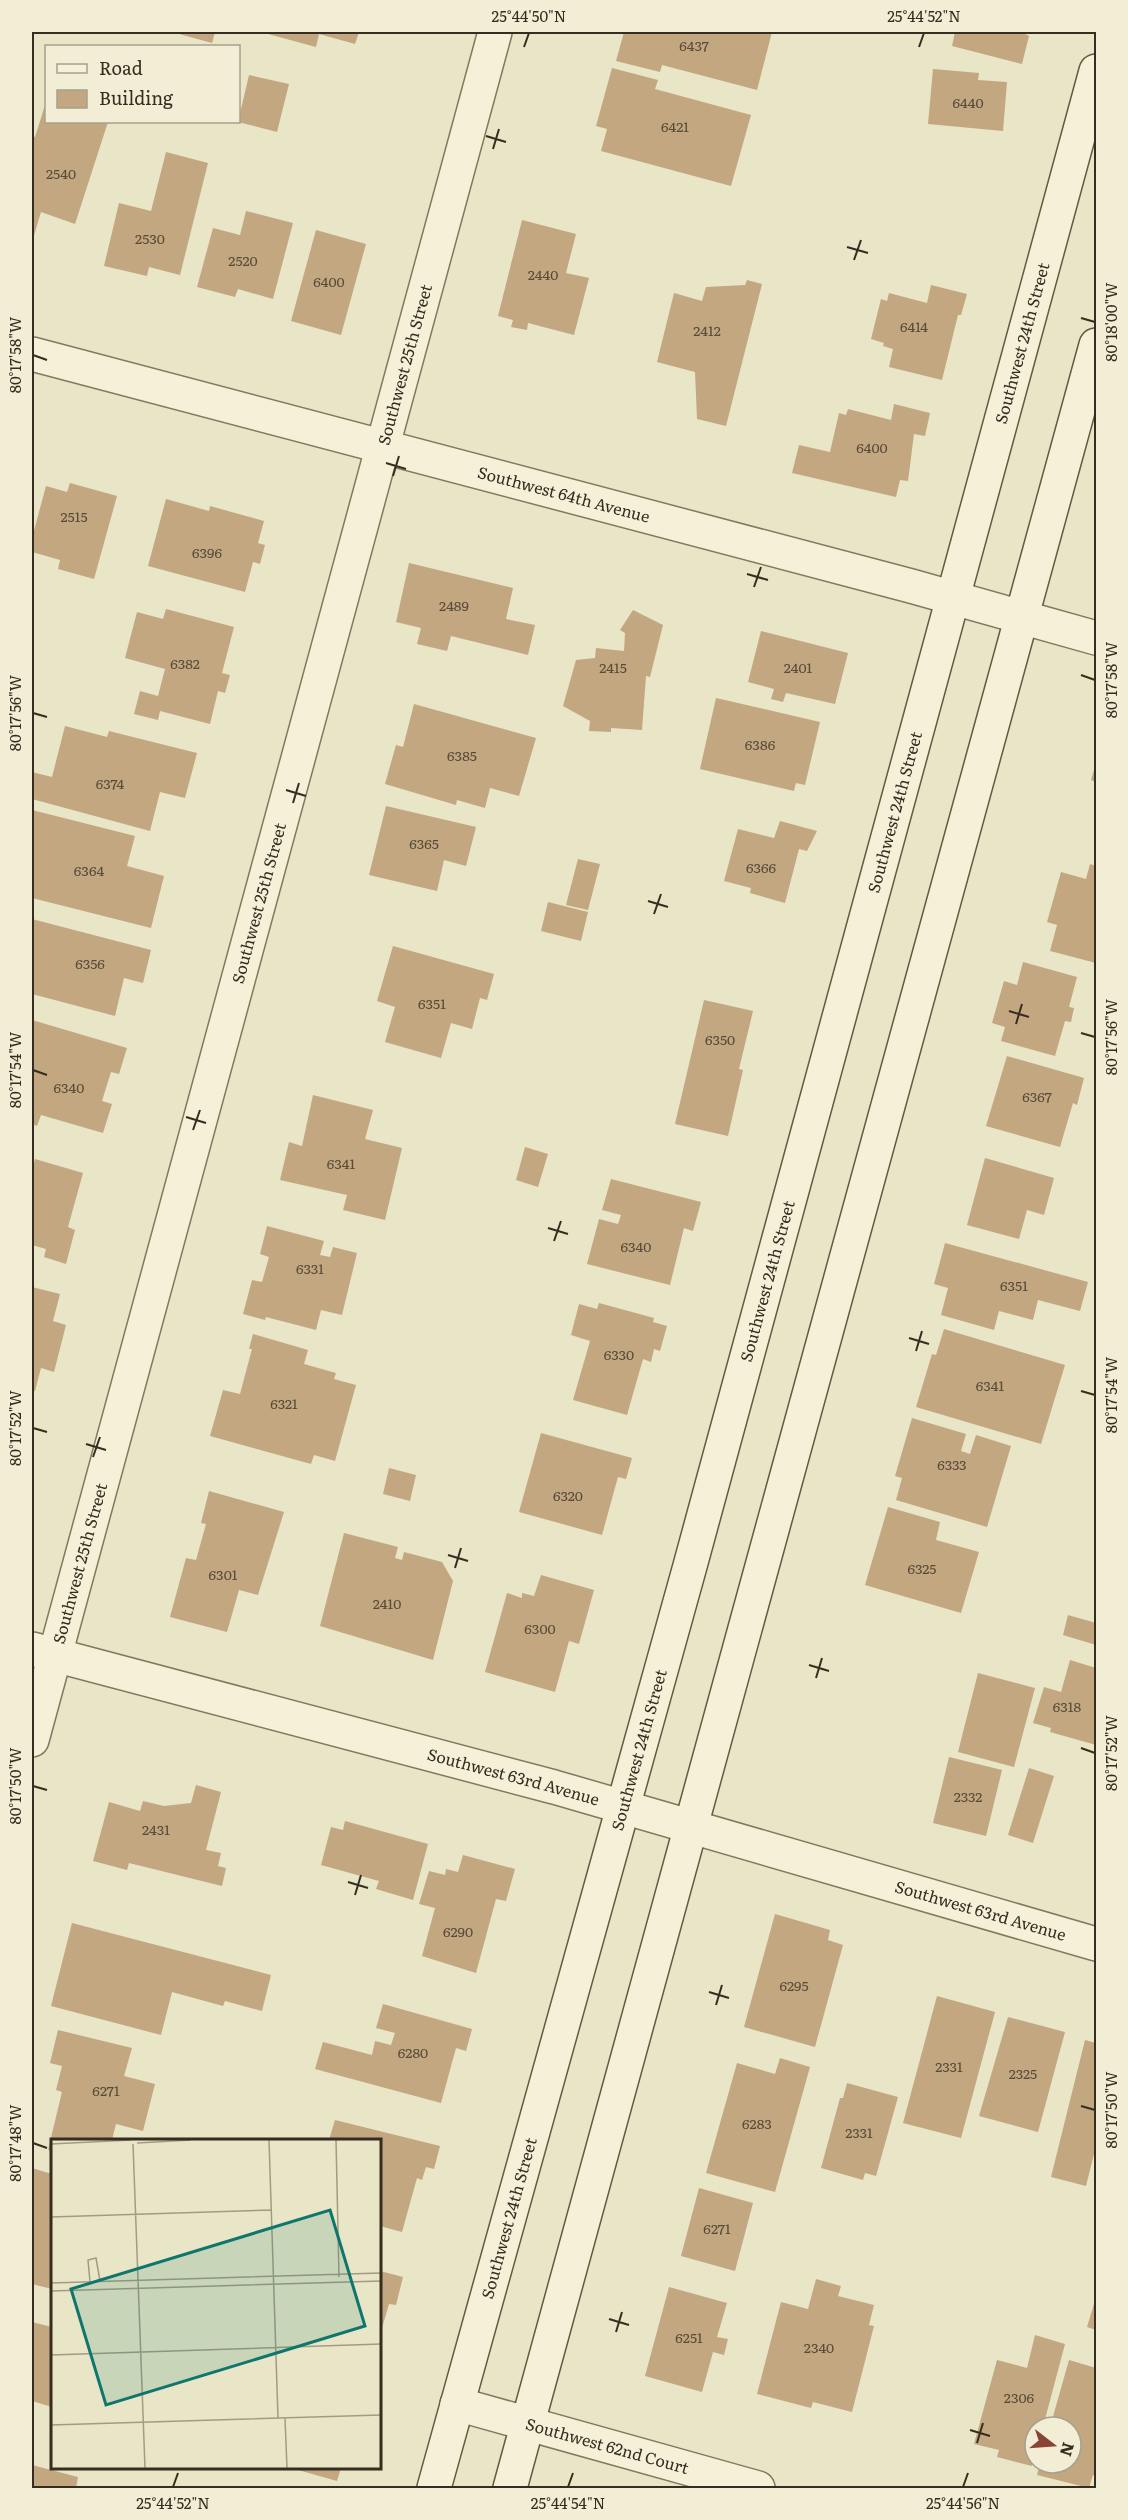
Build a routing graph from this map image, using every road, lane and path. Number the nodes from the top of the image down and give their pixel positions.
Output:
1 (495, 32) edge
2 (1096, 71) edge
3 (1096, 345) edge
4 (32, 354) edge
5 (382, 446) junction
6 (952, 597) junction
7 (1023, 617) junction
8 (1096, 638) edge
9 (43, 1652) edge
10 (32, 1740) edge
11 (622, 1807) junction
12 (690, 1828) junction
13 (1096, 1944) edge
14 (457, 2404) junction
15 (528, 2424) junction
16 (434, 2488) edge
17 (510, 2488) edge
18 (758, 2488) edge

1 - 5 main road, Southwest 25th Street
2 - 6 main road, Southwest 24th Street
3 - 7 main road
4 - 5 main road, Southwest 64th Avenue
5 - 6 main road, Southwest 64th Avenue
5 - 9 main road, Southwest 25th Street
6 - 7 main road, Southwest 64th Avenue
6 - 11 main road, Southwest 24th Street
7 - 8 main road, Southwest 64th Avenue
7 - 12 main road
9 - 10 main road, Southwest 25th Street
9 - 11 main road, Southwest 63rd Avenue
11 - 12 main road, Southwest 63rd Avenue
11 - 14 main road, Southwest 24th Street
12 - 13 main road, Southwest 63rd Avenue
12 - 15 main road
14 - 15 main road, Southwest 62nd Court
14 - 16 main road, Southwest 24th Street
15 - 17 main road
15 - 18 main road, Southwest 62nd Court

